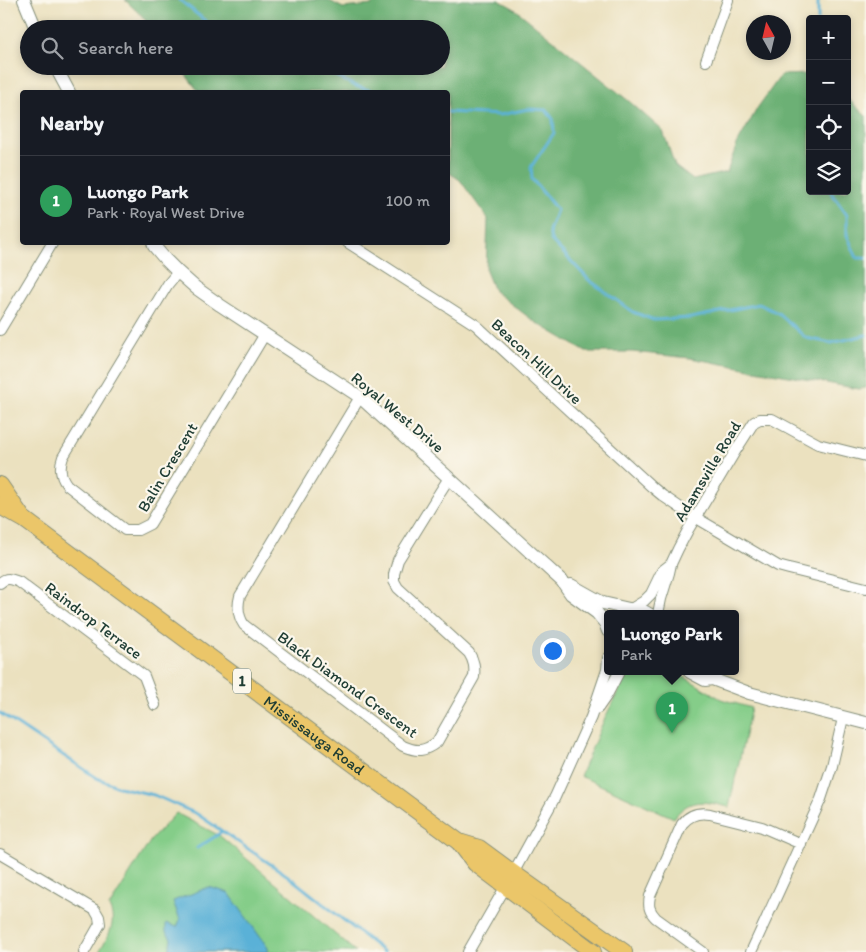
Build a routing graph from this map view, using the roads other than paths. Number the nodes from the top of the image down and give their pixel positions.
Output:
1 (24, 0) edge
2 (728, 0) edge
3 (32, 20) edge
4 (706, 61) dead end
5 (60, 75) edge
6 (68, 90) edge
7 (51, 245) edge
8 (152, 245) edge
9 (352, 245) edge
10 (178, 272) junction
11 (0, 330) edge
12 (265, 334) junction
13 (360, 397) junction
14 (866, 456) edge
15 (449, 478) junction
16 (0, 485) edge
17 (0, 506) edge
18 (696, 518) junction
19 (25, 520) junction
20 (671, 564) junction
21 (562, 581) junction
22 (0, 583) edge
23 (866, 588) edge
24 (623, 610) edge
25 (628, 610) edge
26 (629, 610) edge
27 (642, 610) edge
28 (659, 610) edge
29 (604, 623) edge
30 (605, 675) edge
31 (617, 675) edge
32 (696, 675) edge
33 (709, 676) edge
34 (156, 705) dead end
35 (592, 717) junction
36 (843, 718) junction
37 (866, 724) edge
38 (801, 844) junction
39 (0, 854) edge
40 (510, 880) junction
41 (84, 952) edge
42 (468, 952) edge
43 (593, 952) edge
44 (624, 952) edge
45 (703, 952) edge
46 (751, 952) edge

1 - 3 street
2 - 4 street
5 - 6 street
7 - 11 street
8 - 10 street, Royal West Drive
9 - 18 street, Beacon Hill Drive
10 - 12 street, Royal West Drive
10 - 12 street, Balin Crescent
12 - 13 street, Royal West Drive
13 - 15 street, Royal West Drive
13 - 15 street, Black Diamond Crescent
14 - 18 street, Adamsville Road
15 - 21 street, Royal West Drive
16 - 19 main road, Mississauga Road / 1
17 - 19 main road, Mississauga Road / 1
18 - 20 street, Adamsville Road
18 - 23 street, Beacon Hill Drive
19 - 40 main road, Mississauga Road / 1
20 - 25 street, Adamsville Road
20 - 28 street, Adamsville Road
21 - 24 street, Royal West Drive
21 - 29 street, Royal West Drive
22 - 34 street, Raindrop Terrace
26 - 27 street, Royal West Drive
30 - 35 street
31 - 35 street
32 - 33 street
33 - 36 street
35 - 40 street
36 - 37 street
36 - 38 street
38 - 45 street
38 - 46 street
39 - 41 street
40 - 42 street
40 - 43 main road, Mississauga Road / 1
40 - 44 main road, Mississauga Road / 1

